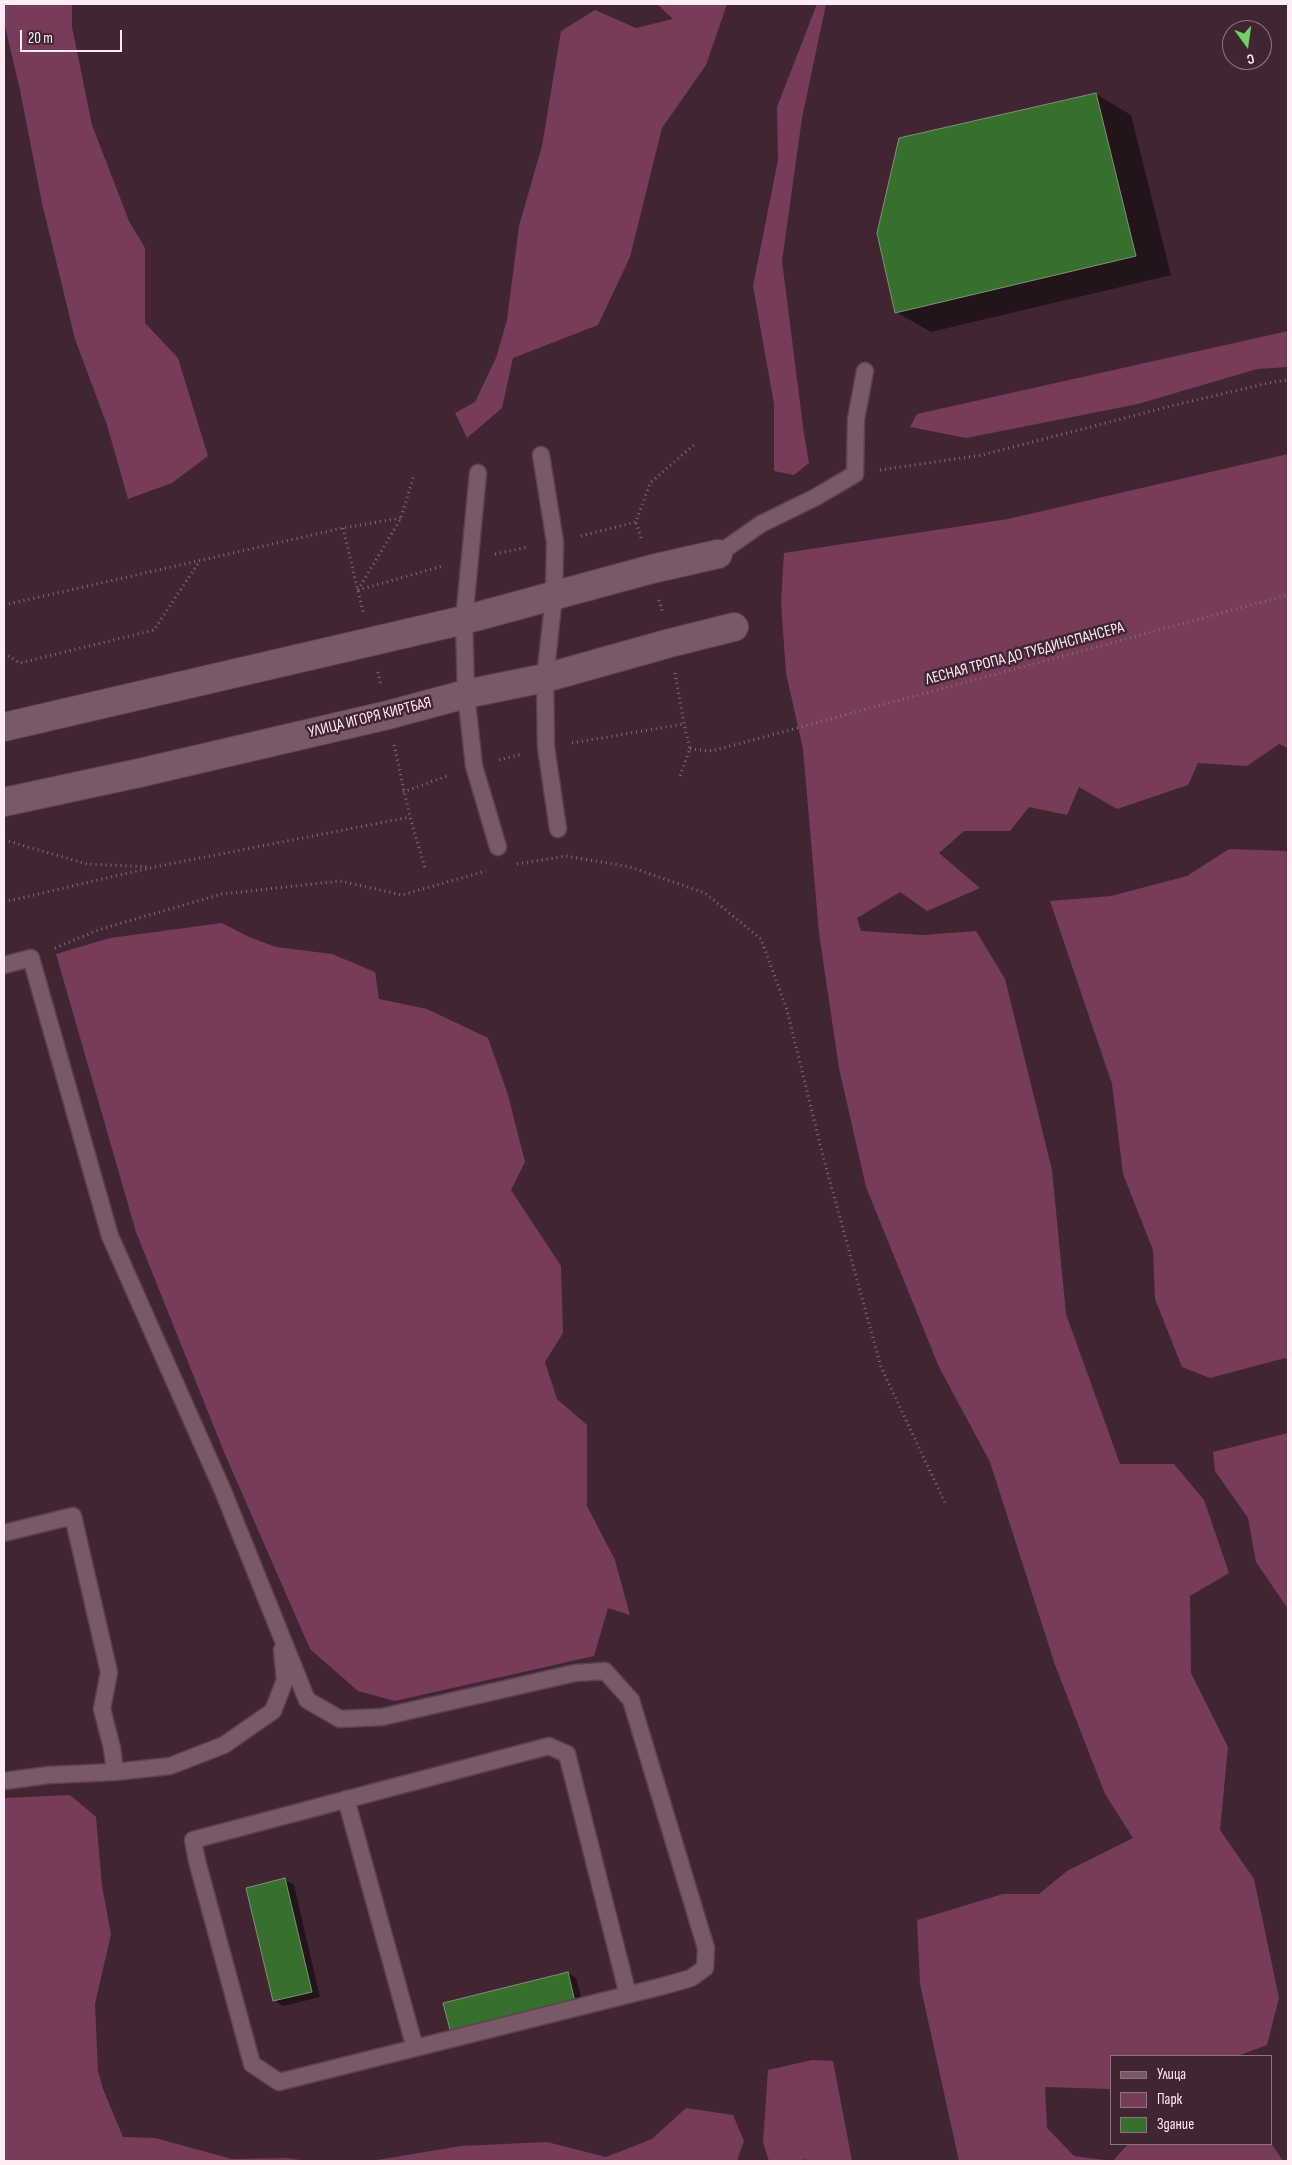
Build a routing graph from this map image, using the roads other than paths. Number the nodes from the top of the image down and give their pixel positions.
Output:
1 (865, 370) dead end
2 (541, 455) dead end
3 (478, 473) dead end
4 (718, 554) joint
5 (554, 596) junction
6 (464, 620) junction
7 (734, 627) dead end
8 (545, 678) junction
9 (466, 694) junction
10 (4, 727) edge
11 (4, 802) edge
12 (558, 829) dead end
13 (498, 847) dead end
14 (4, 965) edge
15 (4, 1533) edge
16 (280, 1630) junction
17 (115, 1772) junction
18 (4, 1781) edge
19 (346, 1799) junction
20 (628, 1995) junction
21 (415, 2048) junction

1 - 4 lane
2 - 5 lane
3 - 6 lane
4 - 5 street
5 - 6 street
5 - 8 lane
6 - 9 lane
6 - 10 street
7 - 8 street, УЛИЦА ИГОРЯ КИРТБАЯ
8 - 9 street, УЛИЦА ИГОРЯ КИРТБАЯ
8 - 12 lane
9 - 11 street, УЛИЦА ИГОРЯ КИРТБАЯ
9 - 13 lane
14 - 16 lane
15 - 17 lane
16 - 17 lane
16 - 20 lane
17 - 18 lane
19 - 20 lane
19 - 21 lane
19 - 21 lane
20 - 21 lane

